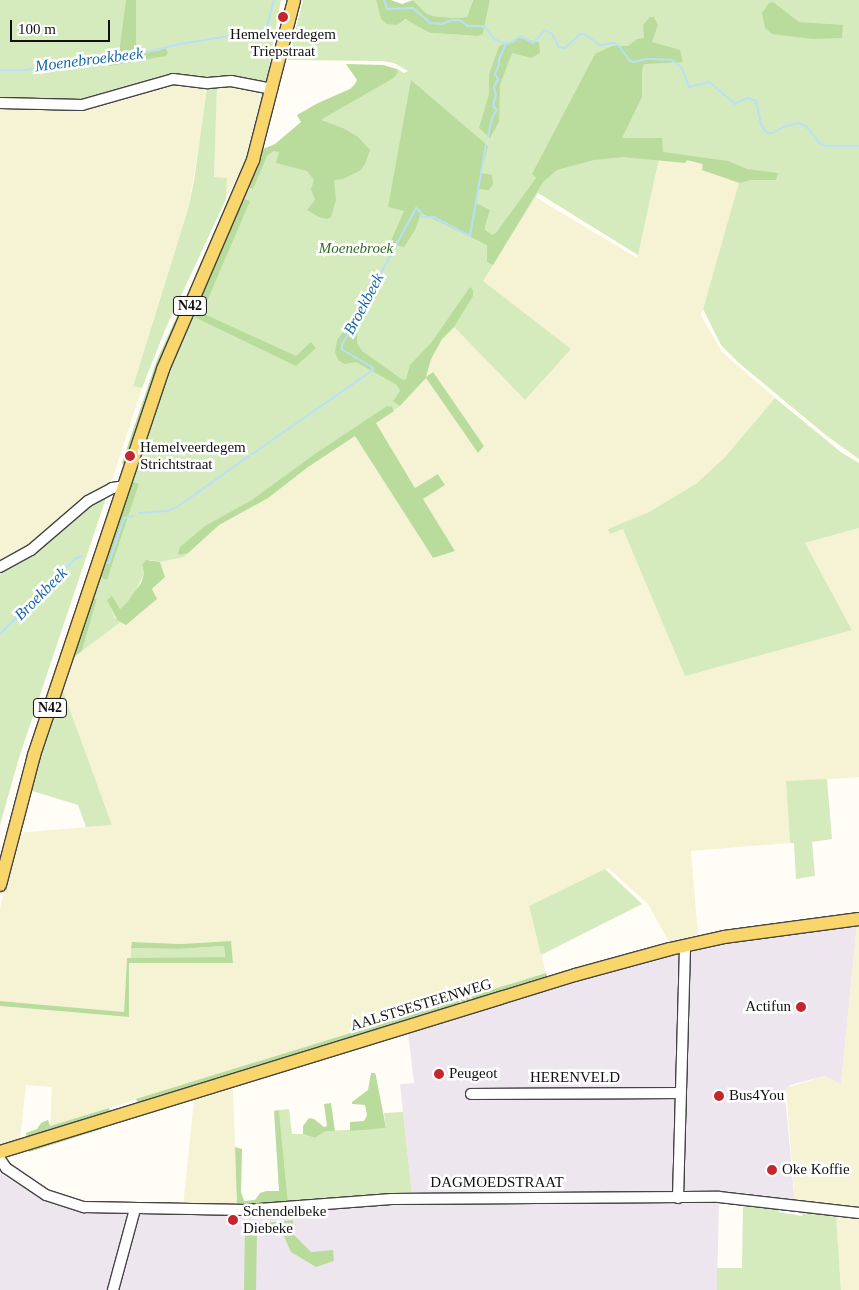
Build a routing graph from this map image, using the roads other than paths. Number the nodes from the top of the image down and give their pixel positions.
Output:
1 (294, 0) edge
2 (274, 84) junction
3 (0, 103) edge
4 (124, 486) junction
5 (0, 567) edge
6 (0, 885) edge
7 (859, 919) edge
8 (685, 946) junction
9 (680, 1093) junction
10 (471, 1094) dead end
11 (0, 1152) edge
12 (0, 1159) edge
13 (678, 1198) junction
14 (134, 1209) junction
15 (859, 1213) edge
16 (113, 1290) edge

1 - 2 main road, N42
2 - 3 street
2 - 4 main road, N42
4 - 5 street
4 - 6 main road, N42
7 - 8 main road, AALSTSESTEENWEG
8 - 9 street
8 - 11 main road, AALSTSESTEENWEG
9 - 10 street, HERENVELD
9 - 13 street
12 - 14 street, DAGMOEDSTRAAT
13 - 14 street, DAGMOEDSTRAAT
13 - 15 street, DAGMOEDSTRAAT
14 - 16 street

